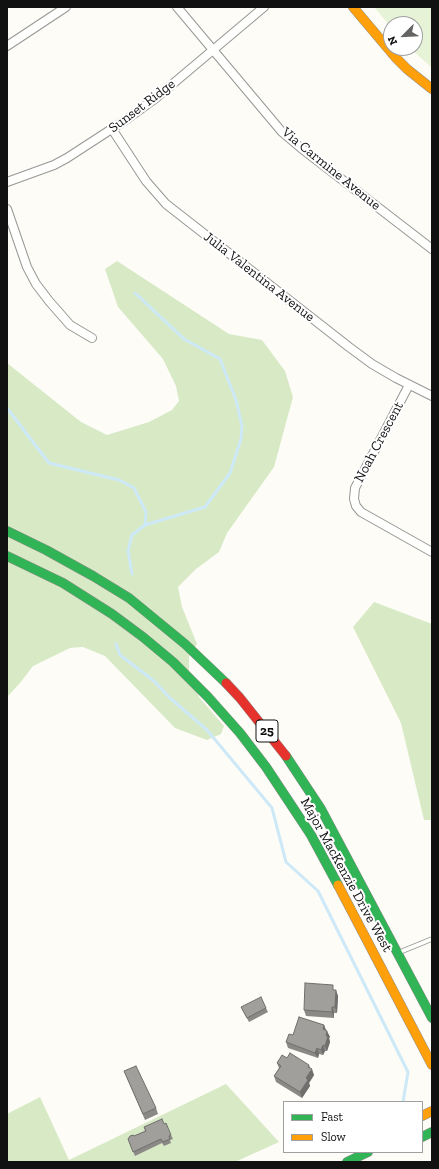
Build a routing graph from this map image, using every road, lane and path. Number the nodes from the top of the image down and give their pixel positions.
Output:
1 (66, 7) edge
2 (177, 7) edge
3 (264, 7) edge
4 (353, 7) edge
5 (7, 46) edge
6 (213, 50) junction
7 (432, 89) edge
8 (112, 129) junction
9 (7, 182) edge
10 (7, 209) edge
11 (432, 249) edge
12 (92, 338) dead end
13 (409, 385) junction
14 (432, 396) edge
15 (7, 531) edge
16 (432, 552) edge
17 (7, 556) edge
18 (432, 939) edge
19 (398, 953) junction
20 (432, 1018) edge
21 (432, 1065) edge
22 (432, 1111) edge
23 (423, 1116) edge
24 (432, 1132) edge
25 (423, 1136) edge
26 (366, 1153) edge
27 (348, 1162) edge

1 - 5 street
2 - 6 street, Via Carmine Avenue
3 - 6 street, Sunset Ridge
4 - 7 main road
6 - 8 street, Sunset Ridge
6 - 11 street, Via Carmine Avenue
8 - 9 street, Sunset Ridge
8 - 13 street, Julia Valentina Avenue
10 - 12 street
13 - 14 street, Julia Valentina Avenue
13 - 16 street, Noah Crescent
15 - 19 main road, Major MacKenzie Drive West / 25
17 - 21 main road, Major MacKenzie Drive West / 25
18 - 19 lane
19 - 20 main road, Major MacKenzie Drive West / 25
22 - 23 main road
24 - 25 main road
26 - 27 main road

